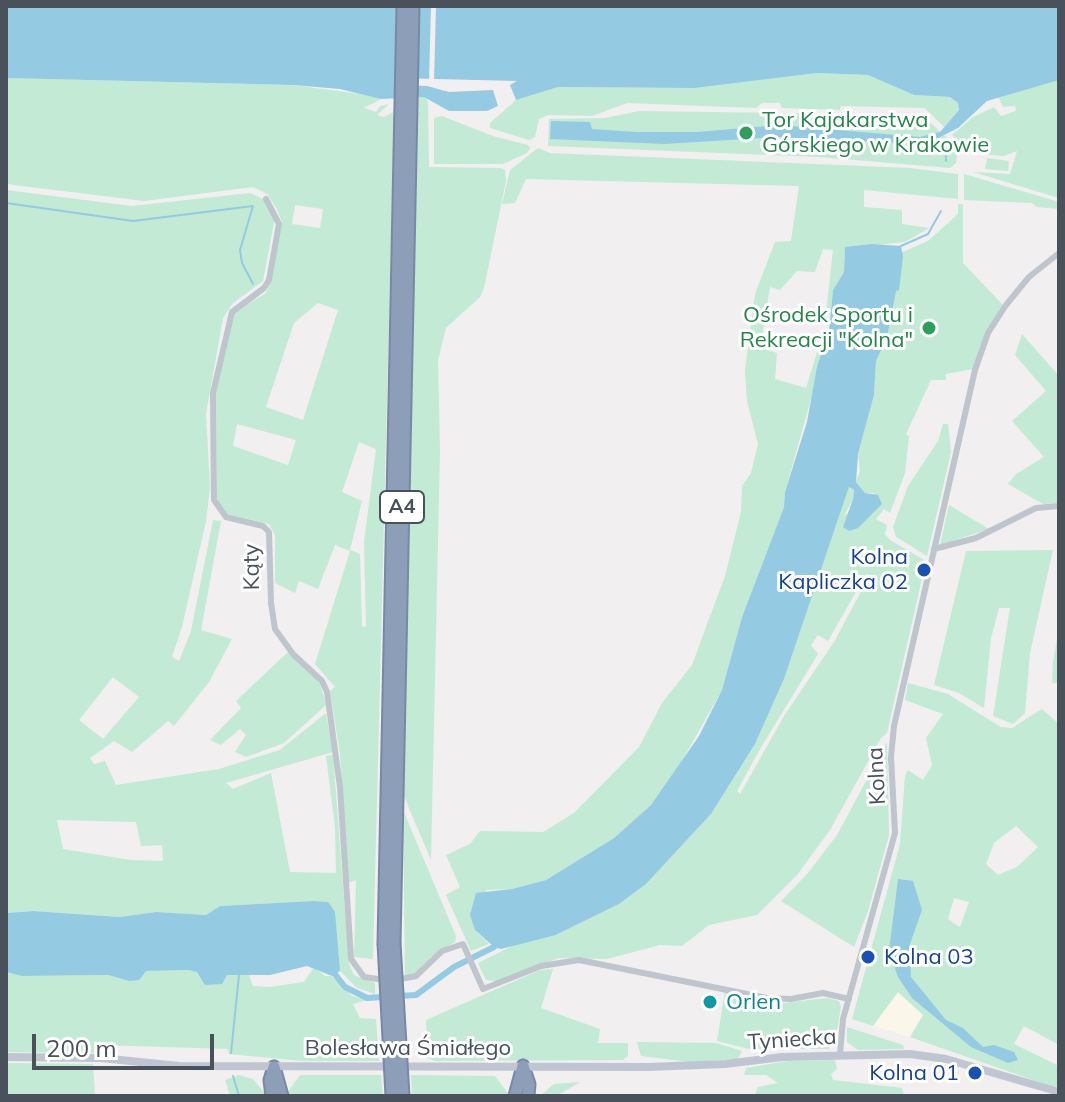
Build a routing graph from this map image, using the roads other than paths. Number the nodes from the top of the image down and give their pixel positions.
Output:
1 (403, 6) edge
2 (413, 6) edge
3 (405, 119) junction
4 (266, 199) dead end
5 (1059, 253) edge
6 (1059, 506) edge
7 (934, 549) junction
8 (389, 943) junction
9 (849, 999) junction
10 (840, 1054) junction
11 (6, 1057) edge
12 (523, 1066) junction
13 (274, 1067) junction
14 (1059, 1092) edge
15 (272, 1096) edge
16 (282, 1096) edge
17 (392, 1096) edge
18 (403, 1096) edge
19 (515, 1096) edge
20 (528, 1096) edge

1 - 3 highway, A4
2 - 3 highway, A4
3 - 8 highway, A4
4 - 9 street, Kąty
5 - 7 street, Kolna
6 - 7 street
7 - 9 street, Kolna
8 - 17 highway, A4, bridge
8 - 18 highway, A4, bridge
9 - 10 street, Kolna
10 - 12 street, Tyniecka
10 - 14 street, Tyniecka
11 - 13 street, Bolesława Śmiałego
12 - 13 street, Bolesława Śmiałego
12 - 19 highway
12 - 20 highway
13 - 15 highway
13 - 16 highway

